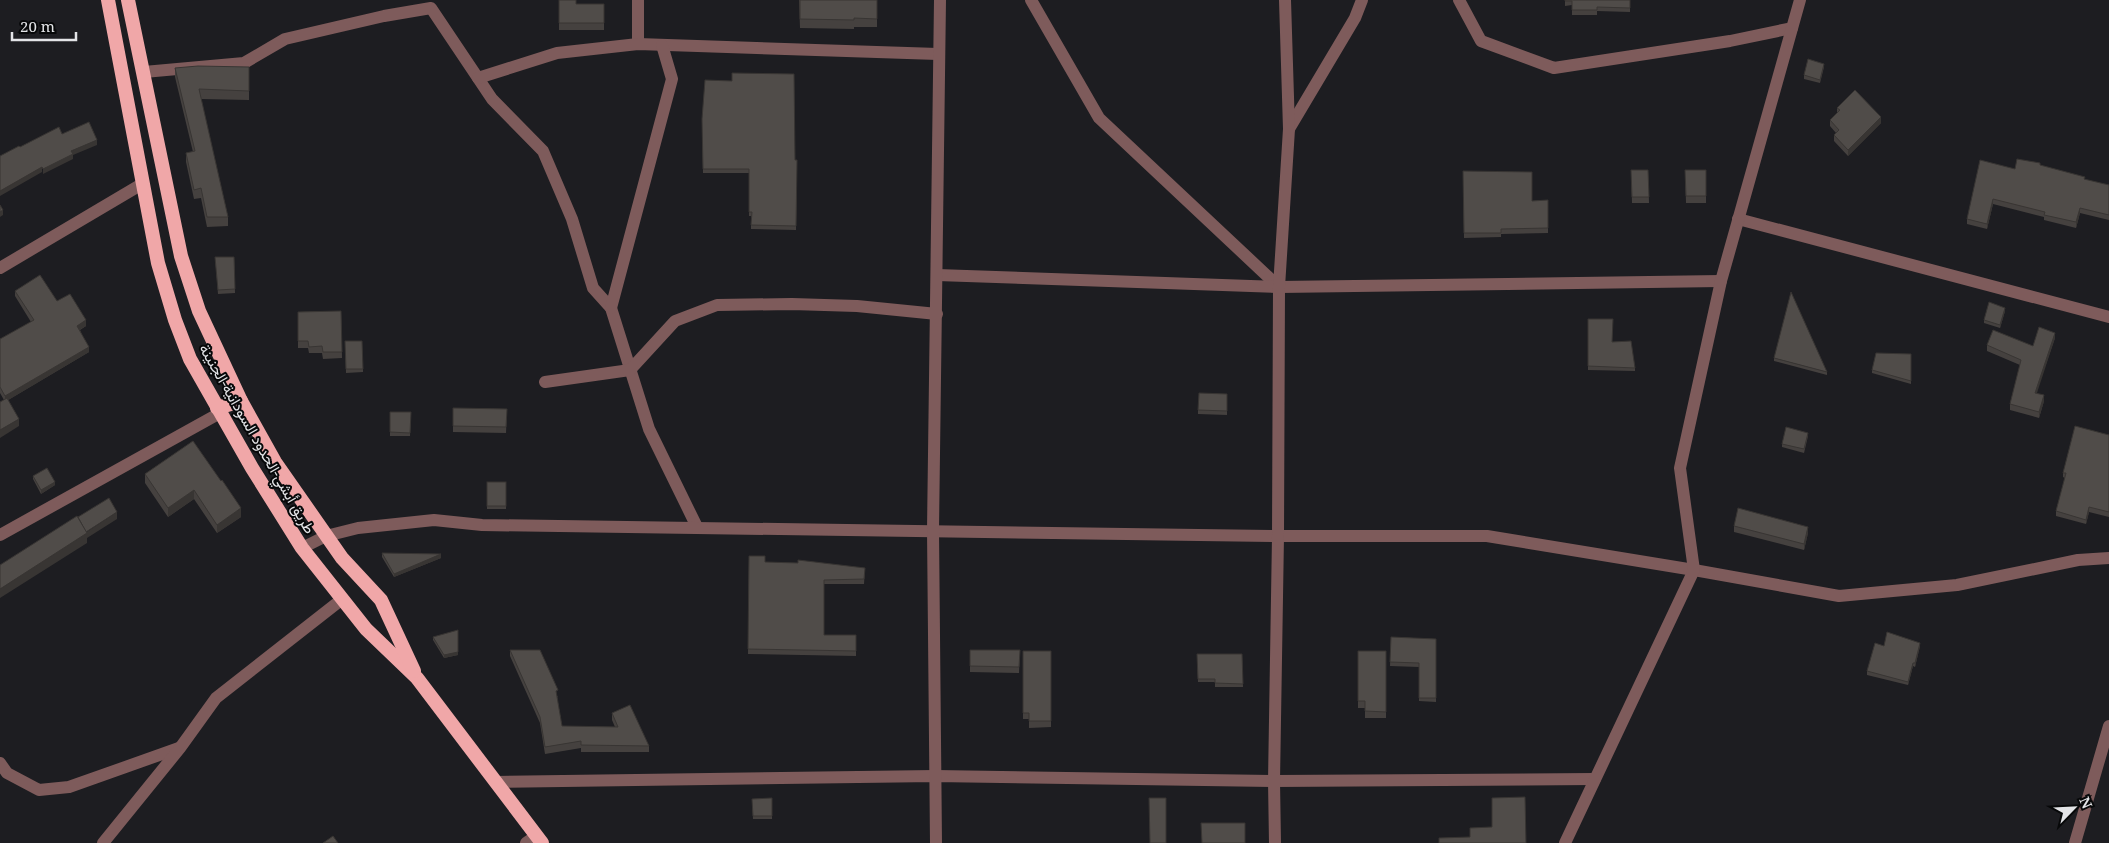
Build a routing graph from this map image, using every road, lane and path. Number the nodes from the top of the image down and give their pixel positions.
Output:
1 (108, 0) edge
2 (128, 0) edge
3 (638, 0) edge
4 (940, 0) edge
5 (1031, 0) edge
6 (1285, 0) edge
7 (1362, 0) edge
8 (1459, 0) edge
9 (1800, 0) edge
10 (1792, 28) junction
11 (638, 44) junction
12 (662, 45) junction
13 (938, 54) junction
14 (144, 72) junction
15 (478, 78) junction
16 (1289, 129) junction
17 (142, 184) junction
18 (1738, 219) junction
19 (0, 268) edge
20 (937, 275) junction
21 (1721, 281) junction
22 (1279, 287) junction
23 (610, 308) junction
24 (937, 314) junction
25 (2109, 317) edge
26 (630, 370) junction
27 (545, 382) dead end
28 (241, 401) junction
29 (218, 411) junction
30 (697, 527) junction
31 (934, 530) junction
32 (0, 535) edge
33 (326, 536) junction
34 (1278, 536) junction
35 (302, 548) junction
36 (2109, 558) edge
37 (1694, 570) junction
38 (341, 600) junction
39 (417, 678) junction
40 (2109, 726) edge
41 (180, 748) junction
42 (0, 763) edge
43 (935, 776) junction
44 (1595, 779) junction
45 (1274, 781) junction
46 (495, 782) junction
47 (534, 841) edge
48 (103, 843) edge
49 (936, 843) edge
50 (1276, 843) edge
51 (1565, 843) edge
52 (2076, 843) edge

1 - 17 highway, طريق أبشي-الحدود السودانية-الجنينة
2 - 14 highway
3 - 11 street
4 - 13 street
5 - 22 street
6 - 16 street
7 - 16 street
8 - 10 street
9 - 10 street
10 - 18 street
11 - 12 street
11 - 15 street
12 - 13 street
12 - 23 street
13 - 20 street
14 - 15 street
14 - 28 highway
15 - 23 street
16 - 22 street
17 - 19 street
17 - 29 highway, طريق أبشي-الحدود السودانية-الجنينة
18 - 21 street
18 - 25 street
20 - 22 street
20 - 24 street
21 - 22 street
21 - 37 street
22 - 34 street
23 - 26 street
24 - 26 street
24 - 31 street
26 - 27 street
26 - 30 street
28 - 29 highway
28 - 33 highway
29 - 32 street
29 - 35 highway, طريق أبشي-الحدود السودانية-الجنينة
30 - 31 street
30 - 33 street
31 - 34 street
31 - 43 street
33 - 35 street
33 - 39 highway
34 - 37 street
34 - 45 street
35 - 38 highway, طريق أبشي-الحدود السودانية-الجنينة
36 - 37 street
37 - 44 street
38 - 39 highway, طريق أبشي-الحدود السودانية-الجنينة
38 - 41 street
39 - 46 highway
40 - 52 street
41 - 42 street
41 - 48 street
43 - 45 street
43 - 46 street
43 - 49 street
44 - 45 street
44 - 51 street
45 - 50 street
46 - 47 highway

